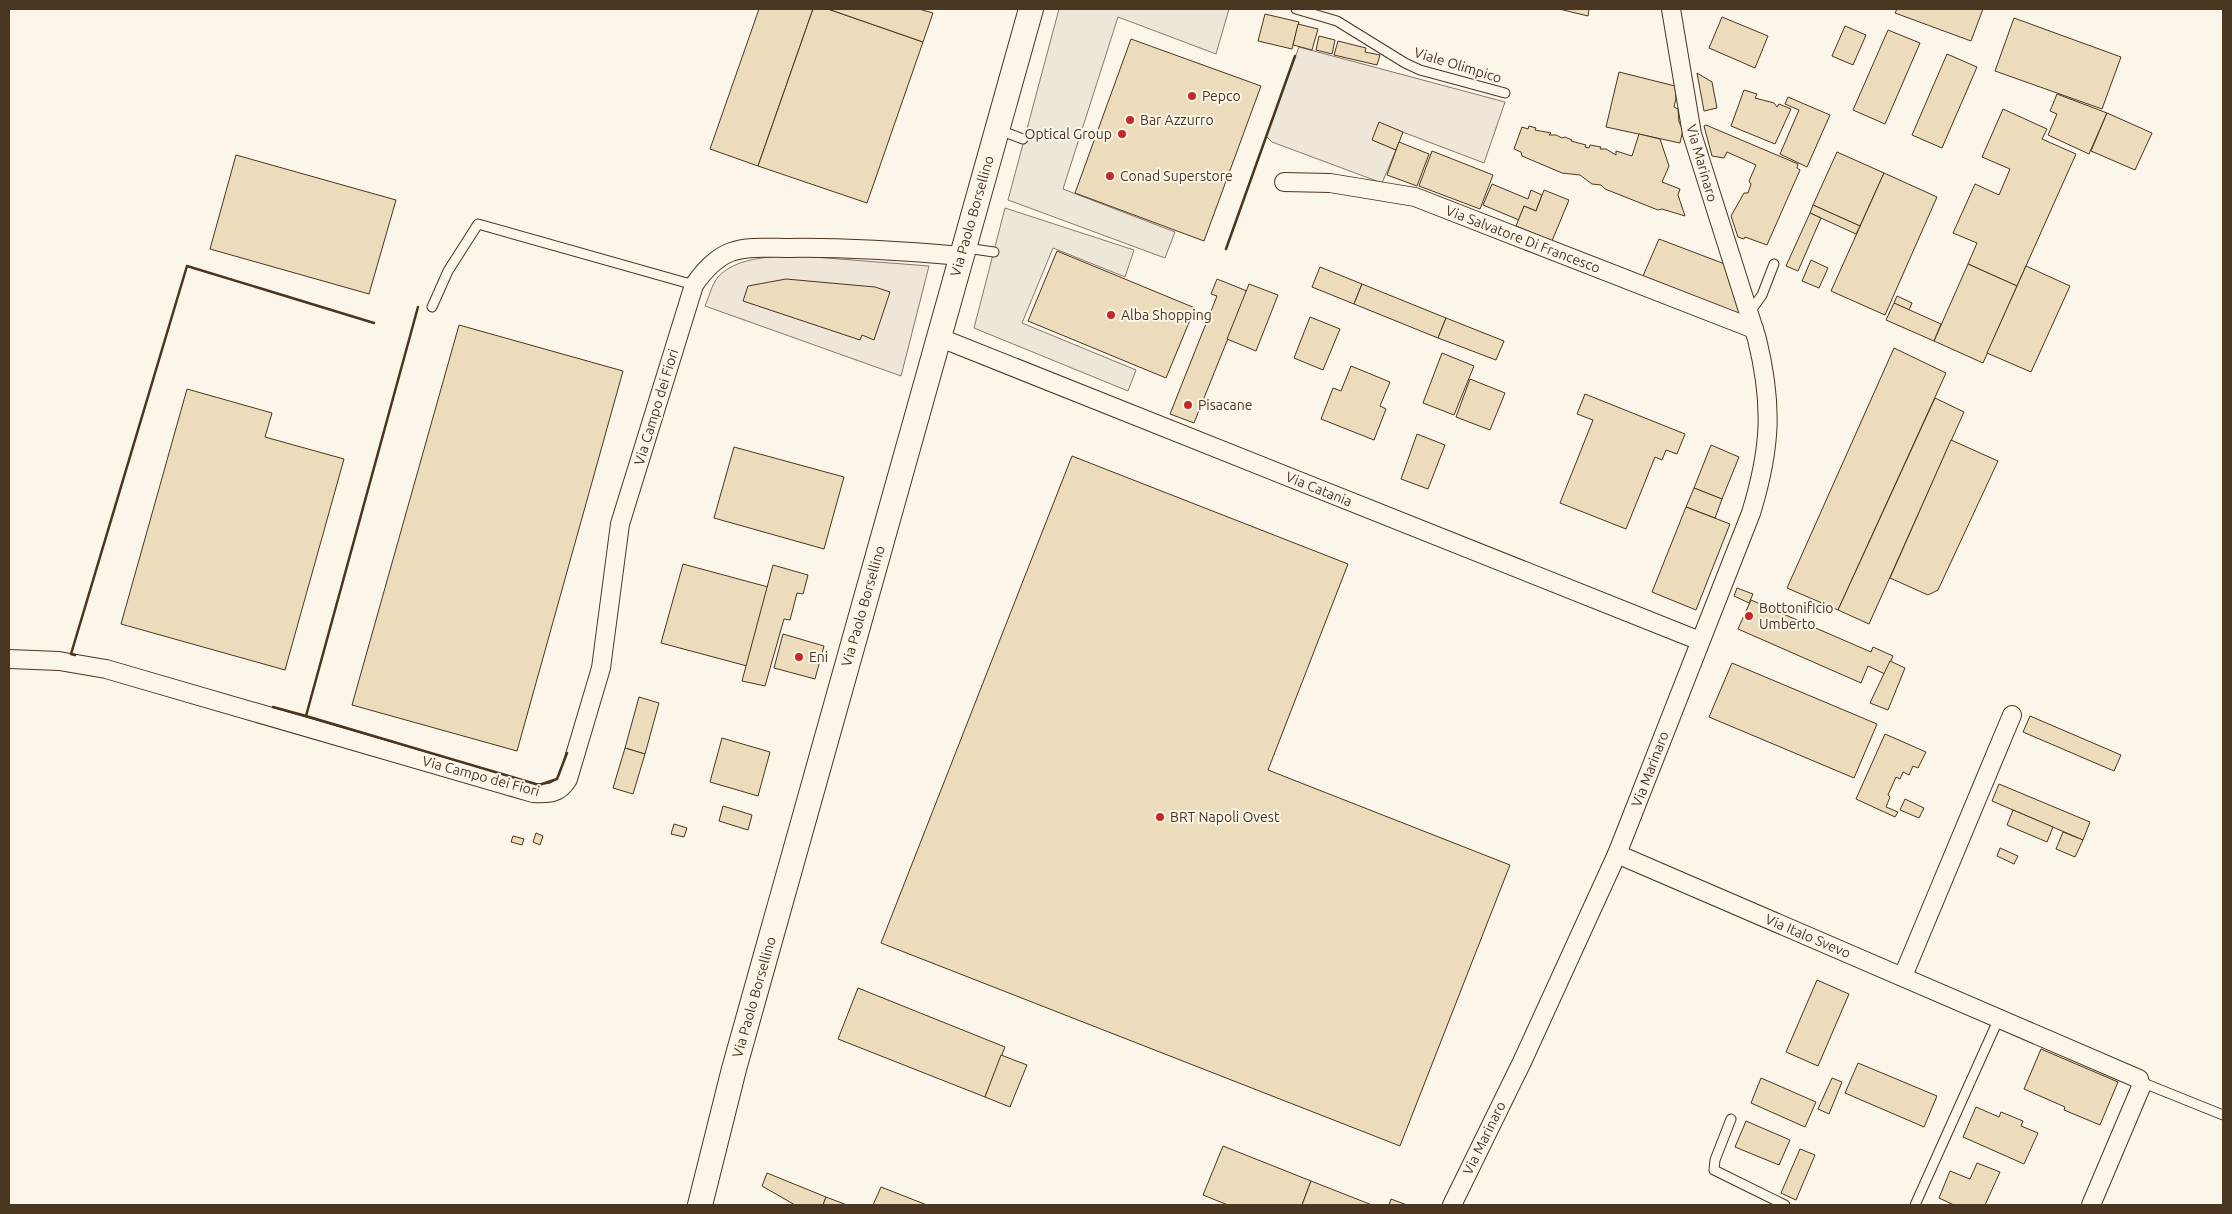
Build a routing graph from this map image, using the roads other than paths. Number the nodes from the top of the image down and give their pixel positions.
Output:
1 (1031, 9) edge
2 (1296, 9) edge
3 (1674, 11) edge
4 (1506, 93) dead end
5 (996, 129) junction
6 (1023, 139) dead end
7 (1284, 182) dead end
8 (962, 251) junction
9 (994, 252) dead end
10 (1774, 264) dead end
11 (694, 285) junction
12 (432, 306) dead end
13 (1751, 321) junction
14 (938, 337) junction
15 (1700, 641) junction
16 (9, 659) edge
17 (2012, 715) dead end
18 (1617, 854) junction
19 (1903, 976) junction
20 (1999, 1018) junction
21 (2141, 1082) junction
22 (2223, 1115) edge
23 (1731, 1119) dead end
24 (700, 1205) edge
25 (1452, 1205) edge
26 (1786, 1205) edge
27 (1916, 1205) edge
28 (2091, 1205) edge

1 - 5 main road, Via Paolo Borsellino
2 - 4 lane, Viale Olimpico
3 - 13 street, Via Marinaro
5 - 6 lane
5 - 8 main road, Via Paolo Borsellino
7 - 13 street, Via Salvatore Di Francesco
8 - 9 lane
8 - 11 street, Via Campo dei Fiori
8 - 14 main road, Via Paolo Borsellino
10 - 13 lane
11 - 12 lane
11 - 16 street, Via Campo dei Fiori
13 - 15 street, Via Marinaro
14 - 15 street, Via Catania
14 - 24 main road, Via Paolo Borsellino
15 - 18 street, Via Marinaro
17 - 19 street
18 - 19 street, Via Italo Svevo
18 - 25 street, Via Marinaro
19 - 20 street, Via Italo Svevo
20 - 21 street, Via Italo Svevo
20 - 27 lane
21 - 22 lane, Via Italo Svevo
21 - 28 street
23 - 26 lane

